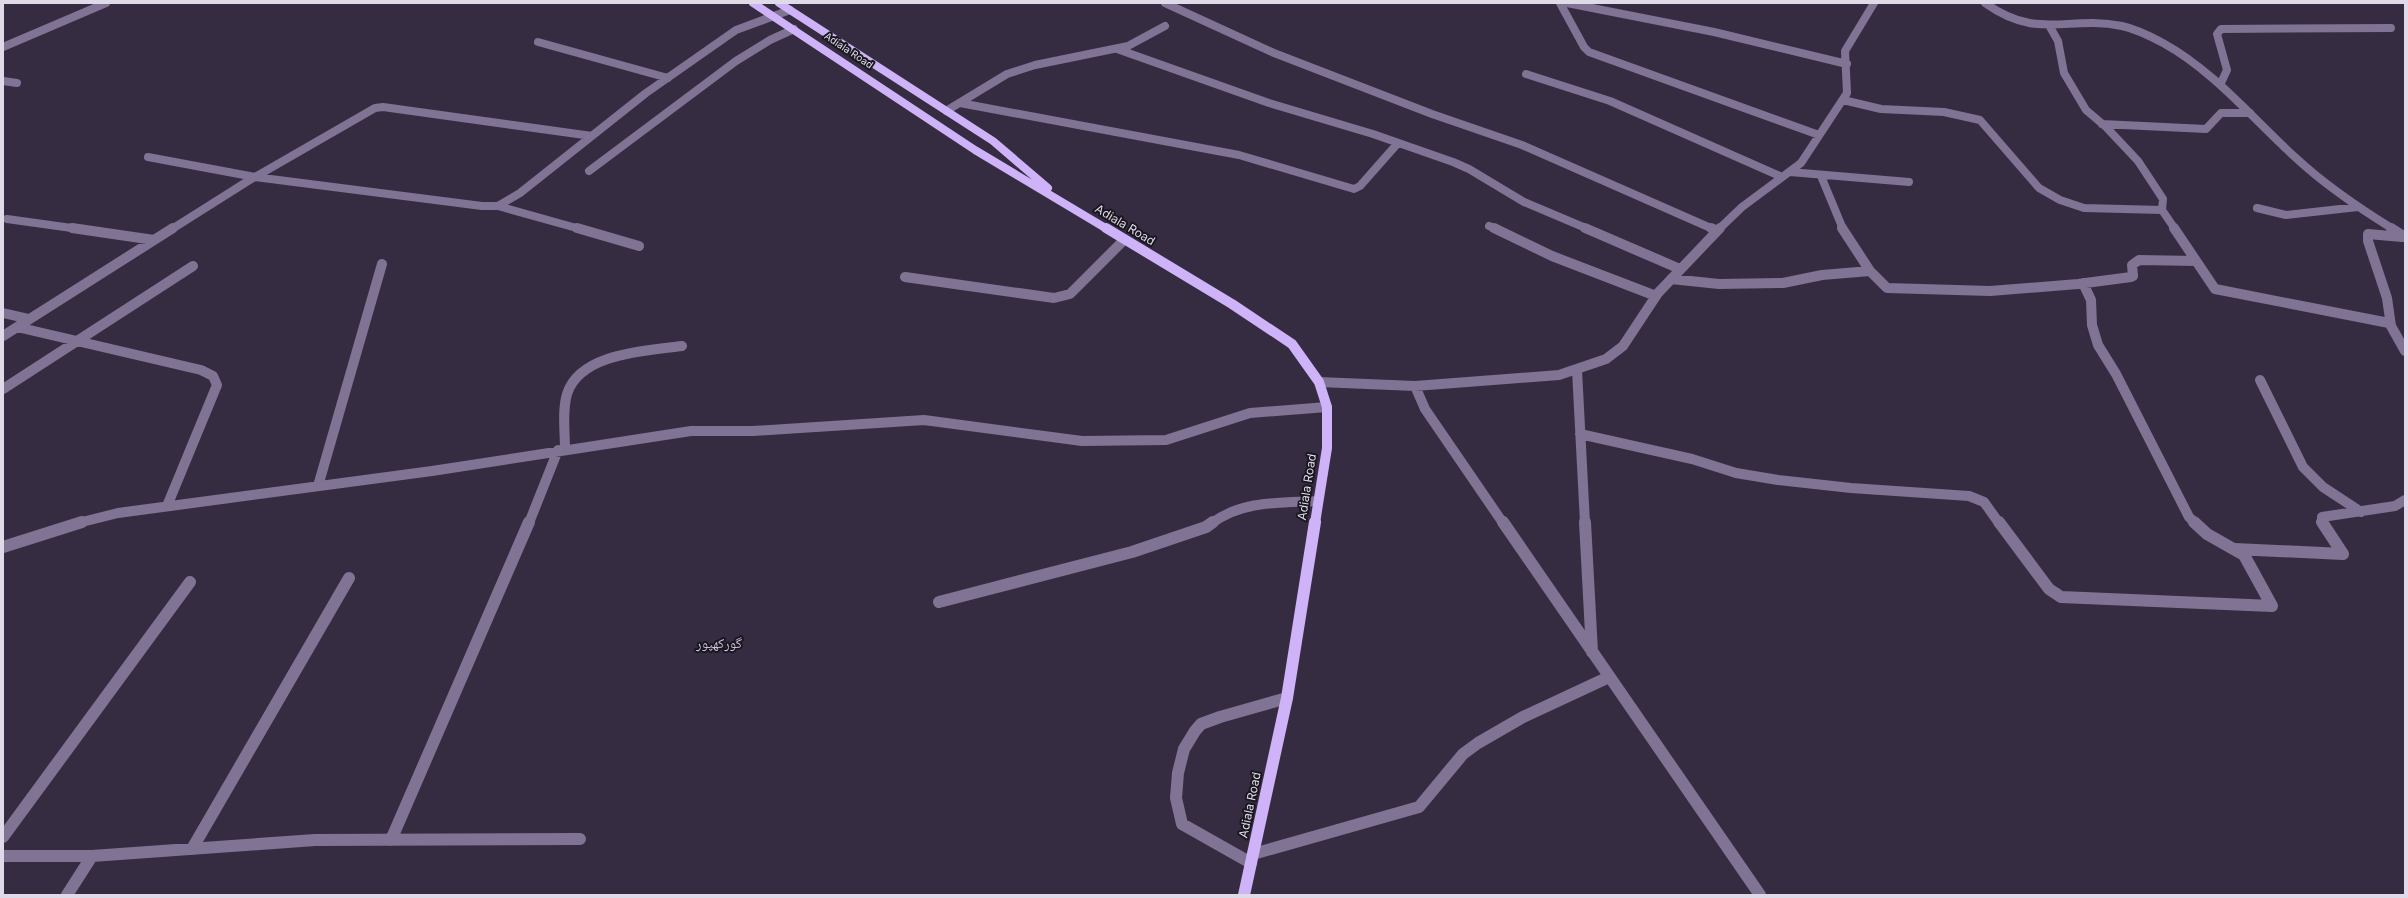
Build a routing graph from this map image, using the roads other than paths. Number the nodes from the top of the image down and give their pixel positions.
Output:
1 (106, 3) edge
2 (752, 3) edge
3 (779, 3) edge
4 (1165, 3) edge
5 (1560, 3) edge
6 (1567, 3) edge
7 (1874, 3) edge
8 (1985, 3) edge
9 (790, 10) junction
10 (772, 16) junction
11 (1165, 26) dead end
12 (2050, 27) junction
13 (2391, 28) dead end
14 (794, 29) junction
15 (538, 42) dead end
16 (3, 47) edge
17 (1117, 49) junction
18 (1847, 64) junction
19 (1526, 74) dead end
20 (668, 78) junction
21 (3, 81) edge
22 (17, 83) dead end
23 (2220, 85) junction
24 (1843, 100) junction
25 (960, 103) junction
26 (946, 111) junction
27 (2250, 113) junction
28 (2102, 124) junction
29 (1819, 135) junction
30 (592, 136) junction
31 (1398, 143) junction
32 (148, 157) dead end
33 (589, 171) dead end
34 (1790, 172) junction
35 (1821, 176) junction
36 (255, 177) junction
37 (1782, 178) junction
38 (1909, 182) dead end
39 (498, 206) junction
40 (2358, 207) junction
41 (2257, 208) dead end
42 (1072, 209) junction
43 (2162, 210) junction
44 (7, 219) dead end
45 (1489, 226) dead end
46 (1717, 231) junction
47 (2405, 237) edge
48 (154, 240) junction
49 (1124, 240) junction
50 (639, 246) dead end
51 (2196, 261) junction
52 (382, 264) dead end
53 (193, 266) dead end
54 (1680, 269) junction
55 (1870, 271) junction
56 (905, 277) dead end
57 (1671, 279) junction
58 (2083, 283) junction
59 (1656, 296) junction
60 (3, 314) edge
61 (29, 319) junction
62 (2389, 323) junction
63 (17, 327) junction
64 (3, 336) edge
65 (78, 341) junction
66 (682, 346) dead end
67 (2405, 351) edge
68 (1576, 370) junction
69 (2260, 380) dead end
70 (1319, 382) junction
71 (1414, 386) junction
72 (3, 389) edge
73 (1327, 407) junction
74 (1580, 434) junction
75 (562, 449) junction
76 (318, 486) junction
77 (2405, 500) edge
78 (1318, 501) junction
79 (167, 506) junction
80 (2361, 512) junction
81 (3, 547) edge
82 (2235, 549) junction
83 (349, 578) dead end
84 (190, 582) dead end
85 (939, 602) dead end
86 (1592, 652) junction
87 (1609, 677) junction
88 (1287, 698) junction
89 (3, 837) edge
90 (580, 839) dead end
91 (391, 840) junction
92 (192, 849) junction
93 (3, 856) edge
94 (92, 856) junction
95 (1252, 858) junction
96 (67, 895) edge
97 (1244, 895) edge
98 (1760, 895) edge

1 - 16 street
2 - 10 main road, Adiala Road
3 - 9 main road, Adiala Road
4 - 46 street
5 - 29 street
6 - 18 street
7 - 18 street
8 - 12 street
9 - 10 street
9 - 26 main road, Adiala Road
10 - 14 main road, Adiala Road
10 - 20 street
11 - 17 street
12 - 23 street
12 - 28 street
13 - 23 street
14 - 33 street
14 - 42 main road, Adiala Road
15 - 20 street
17 - 25 street
17 - 31 street
18 - 24 street
19 - 37 street
20 - 30 street
21 - 22 street
23 - 27 street
24 - 29 street
24 - 43 street
25 - 26 street
25 - 31 street
26 - 42 main road, Adiala Road
27 - 28 street
27 - 40 street
28 - 43 street
29 - 34 street
30 - 36 street
30 - 39 street
31 - 54 street
32 - 36 street
34 - 35 street
34 - 37 street
35 - 38 street
35 - 55 street
36 - 39 street
36 - 48 street
37 - 46 street
39 - 50 street
40 - 41 street
40 - 47 street
42 - 49 main road, Adiala Road
43 - 51 street
44 - 48 street
45 - 59 street
46 - 54 street
47 - 62 street
48 - 61 street
49 - 56 street
49 - 70 main road, Adiala Road
51 - 58 street
51 - 62 street
52 - 76 street
53 - 65 street
54 - 57 street
55 - 57 street
55 - 58 street
57 - 59 street
58 - 82 street
59 - 68 street
60 - 61 street
61 - 63 street
62 - 67 street
63 - 64 street
63 - 65 street
65 - 72 street
65 - 79 street
66 - 75 street
68 - 71 street
68 - 74 street
69 - 80 street
70 - 71 street
70 - 73 main road, Adiala Road
71 - 86 street
73 - 75 street
73 - 78 main road, Adiala Road
74 - 82 street
74 - 86 street
75 - 76 street
75 - 91 street
76 - 79 street
77 - 80 street
78 - 85 street
78 - 88 main road, Adiala Road
79 - 81 street
80 - 82 street
83 - 92 street
84 - 89 street
86 - 87 street
87 - 95 street
87 - 98 street
88 - 95 main road, Adiala Road
88 - 95 street
90 - 91 street
91 - 92 street
92 - 94 street
93 - 94 street
94 - 96 street
95 - 97 main road, Adiala Road

